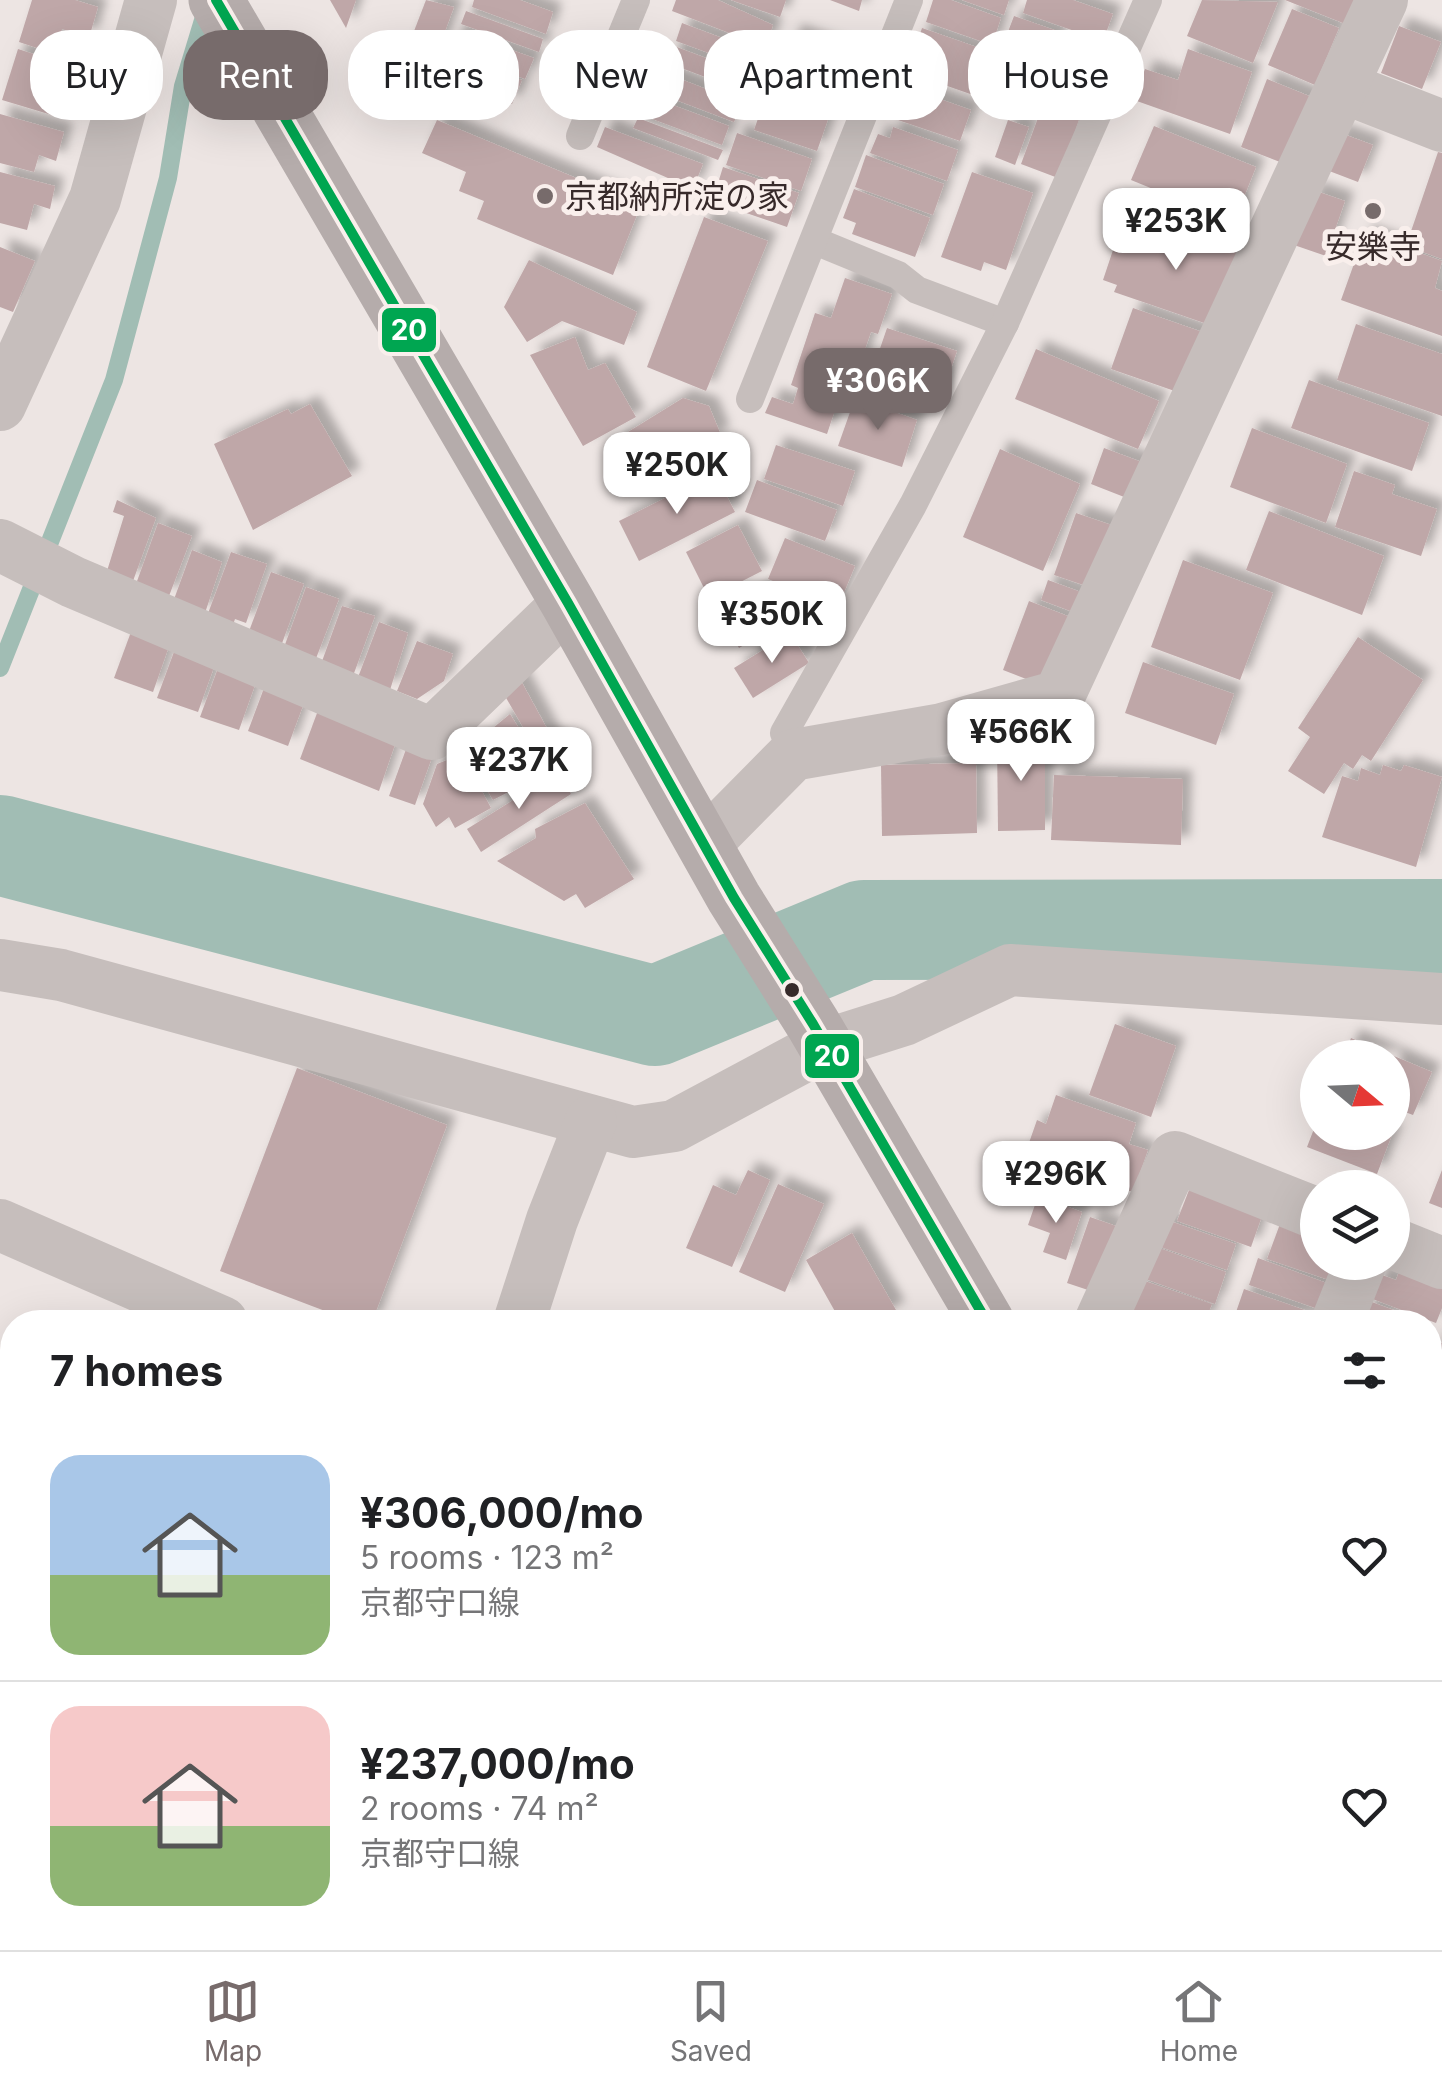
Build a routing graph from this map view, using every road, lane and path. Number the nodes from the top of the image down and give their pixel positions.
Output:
1 (151, 0) edge
2 (636, 0) edge
3 (909, 0) edge
4 (1148, 0) edge
5 (1382, 0) edge
6 (223, 12) edge
7 (1342, 87) junction
8 (1442, 126) edge
9 (580, 136) dead end
10 (815, 241) junction
11 (1005, 322) junction
12 (4, 389) edge
13 (750, 398) dead end
14 (0, 546) edge
15 (568, 603) junction
16 (794, 755) junction
17 (705, 844) junction
18 (0, 965) edge
19 (1442, 999) edge
20 (819, 1034) junction
21 (591, 1120) junction
22 (1300, 1207) edge
23 (0, 1225) edge
24 (1410, 1251) edge
25 (1442, 1264) edge
26 (1354, 1280) edge
27 (195, 1310) edge
28 (523, 1310) edge
29 (979, 1310) edge
30 (1105, 1310) edge
31 (1342, 1310) edge

1 - 12 street
2 - 9 lane
3 - 10 lane
4 - 11 lane
5 - 7 street
6 - 15 main road
7 - 8 street
7 - 16 street
10 - 11 lane
10 - 13 lane
11 - 16 lane
14 - 15 street
15 - 17 main road
16 - 17 street
17 - 20 main road
18 - 21 street
19 - 20 street
20 - 21 street
20 - 29 main road
21 - 28 street
22 - 30 street
23 - 27 street
24 - 25 street
26 - 31 street

